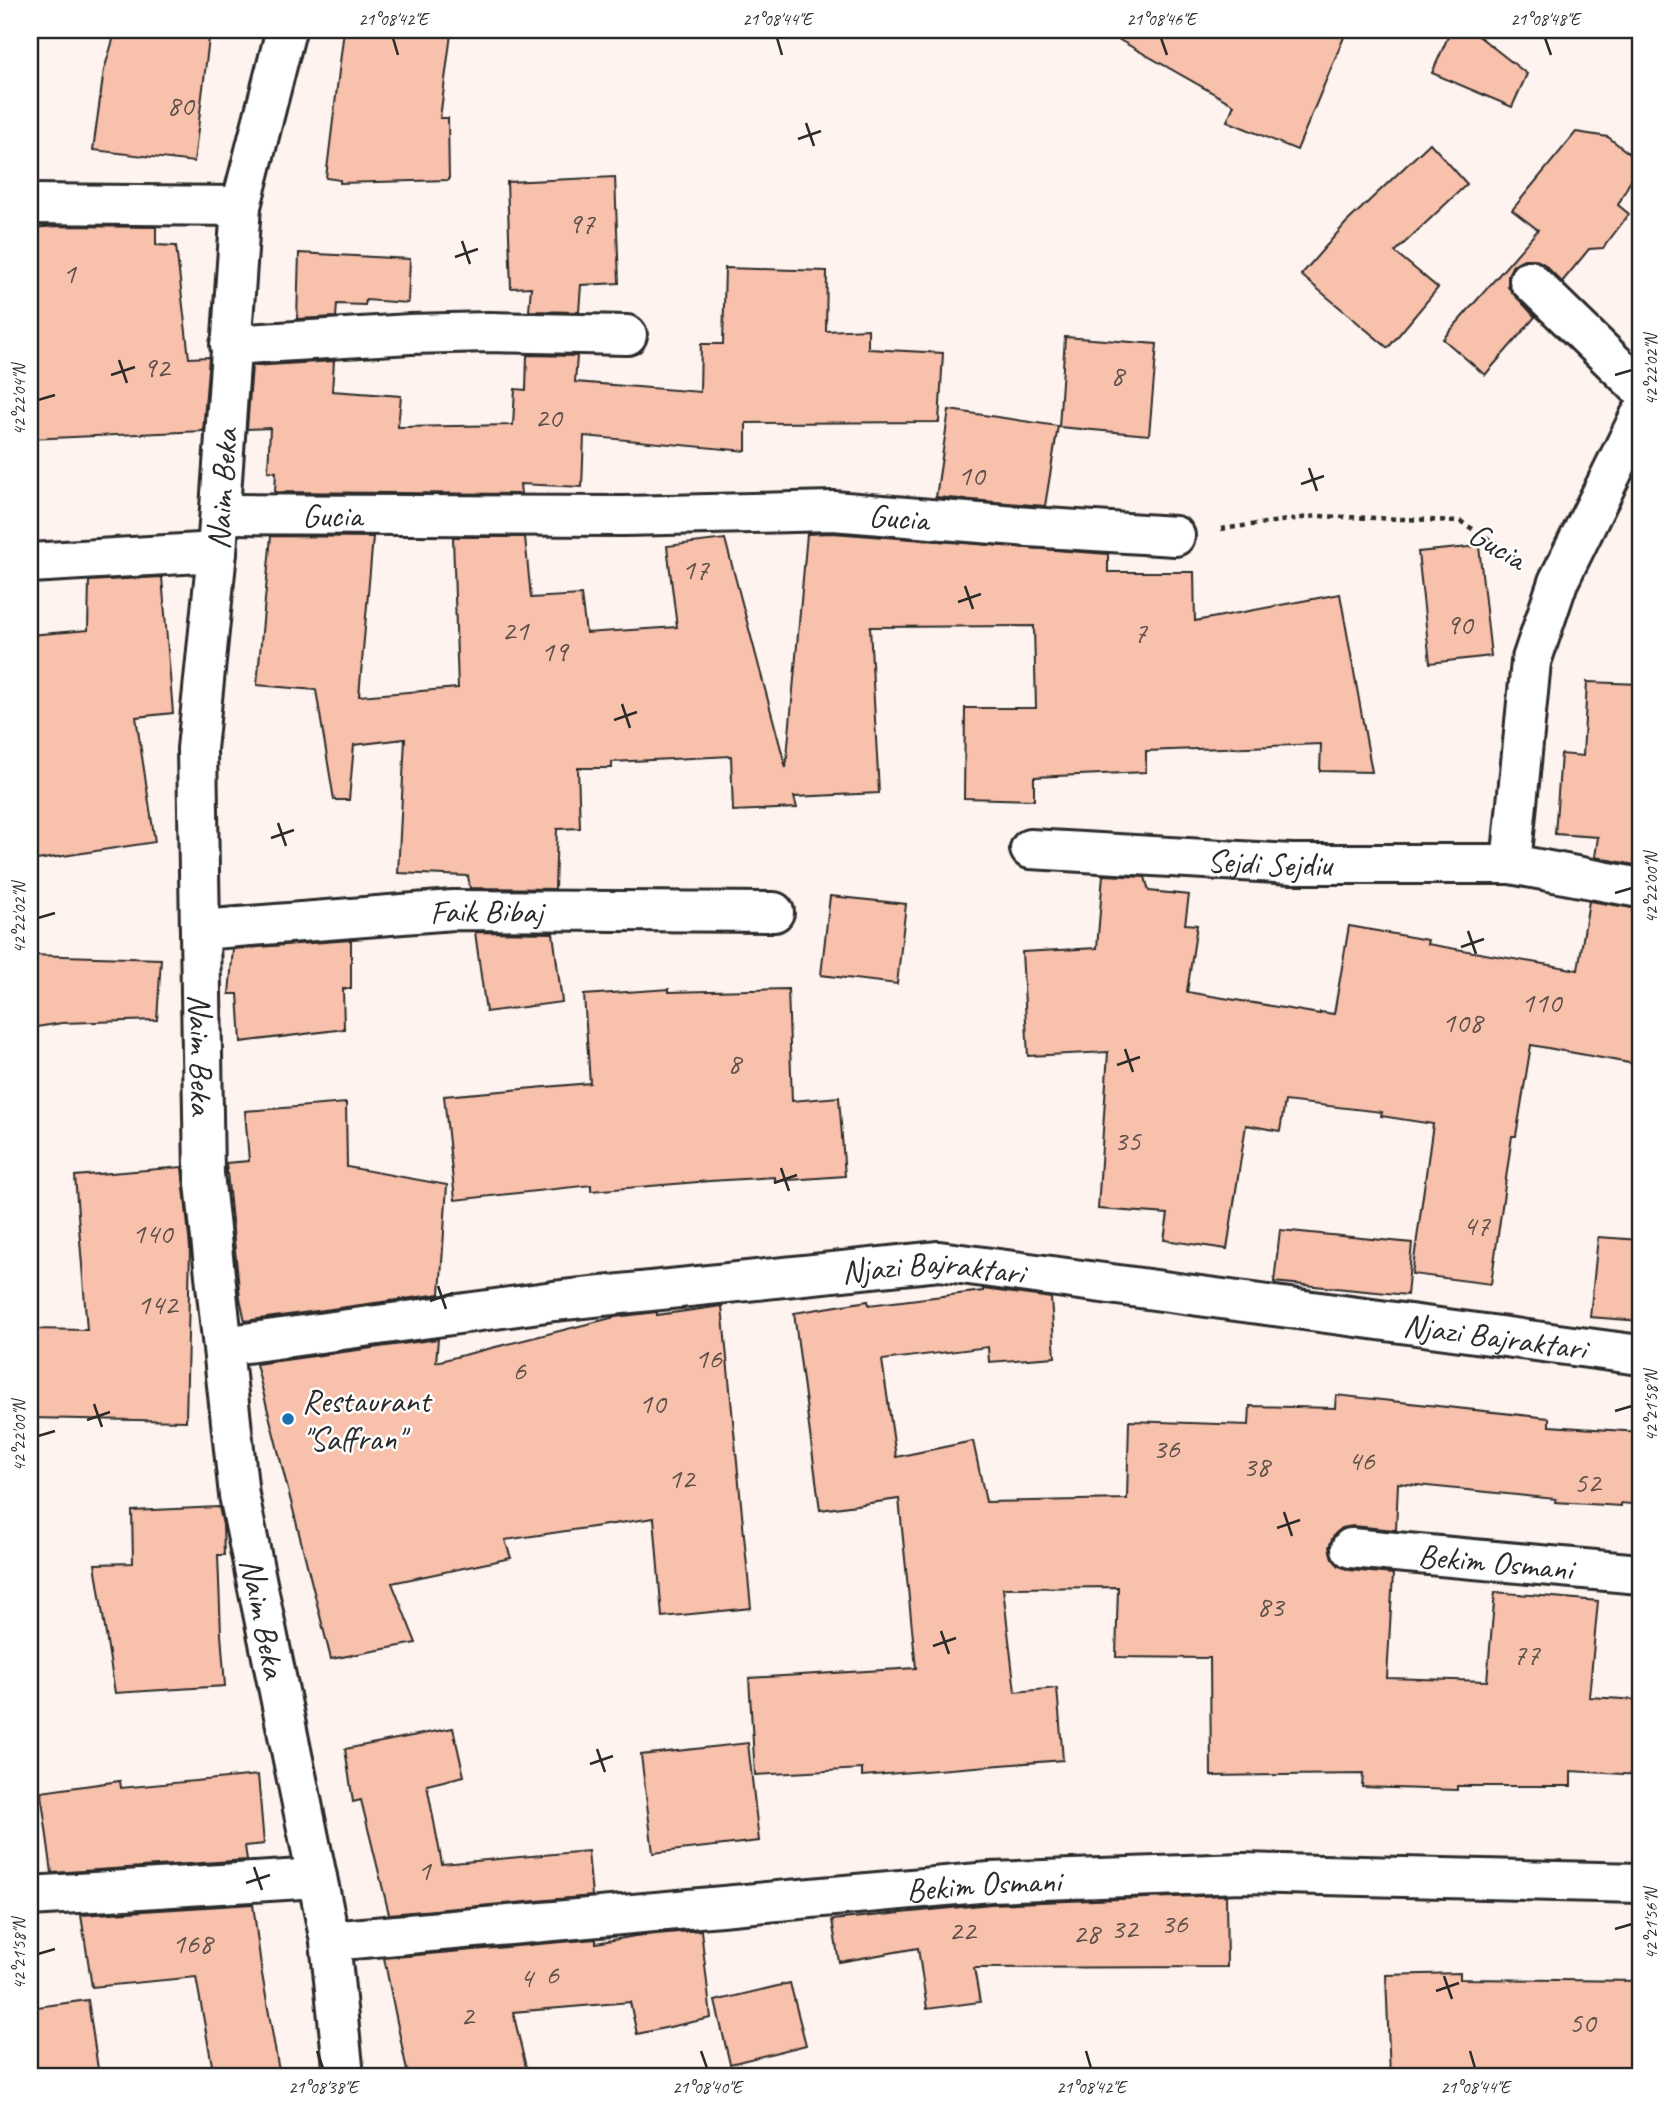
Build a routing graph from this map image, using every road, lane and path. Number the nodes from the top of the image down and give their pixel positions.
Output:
1 (286, 30) edge
2 (30, 204) edge
3 (241, 205) junction
4 (1529, 280) dead end
5 (627, 335) dead end
6 (230, 345) junction
7 (1640, 388) edge
8 (1640, 416) edge
9 (220, 514) junction
10 (1175, 536) joint
11 (217, 552) junction
12 (30, 563) edge
13 (1558, 582) junction
14 (1030, 849) dead end
15 (1511, 864) junction
16 (1640, 888) edge
17 (774, 912) dead end
18 (200, 930) junction
19 (224, 1346) junction
20 (1640, 1355) edge
21 (1351, 1548) dead end
22 (1640, 1574) edge
23 (317, 1878) junction
24 (1640, 1883) edge
25 (30, 1896) edge
26 (330, 1941) junction
27 (344, 2076) edge

1 - 3 street, Naim Beka
2 - 3 street
3 - 6 street, Naim Beka
4 - 7 street
5 - 6 street
6 - 9 street, Naim Beka
8 - 13 street
9 - 10 street, Gucia
9 - 11 street, Naim Beka
10 - 13 path, Gucia
11 - 12 street
11 - 18 street, Naim Beka
13 - 15 street
14 - 15 street, Sejdi Sejdiu
15 - 16 street, Sejdi Sejdiu
17 - 18 street, Faik Bibaj
18 - 19 street, Naim Beka
19 - 20 street, Njazi Bajraktari
19 - 23 street, Naim Beka
21 - 22 street, Bekim Osmani
23 - 25 street
23 - 26 street, Naim Beka
24 - 26 street, Bekim Osmani
26 - 27 street, Naim Beka

